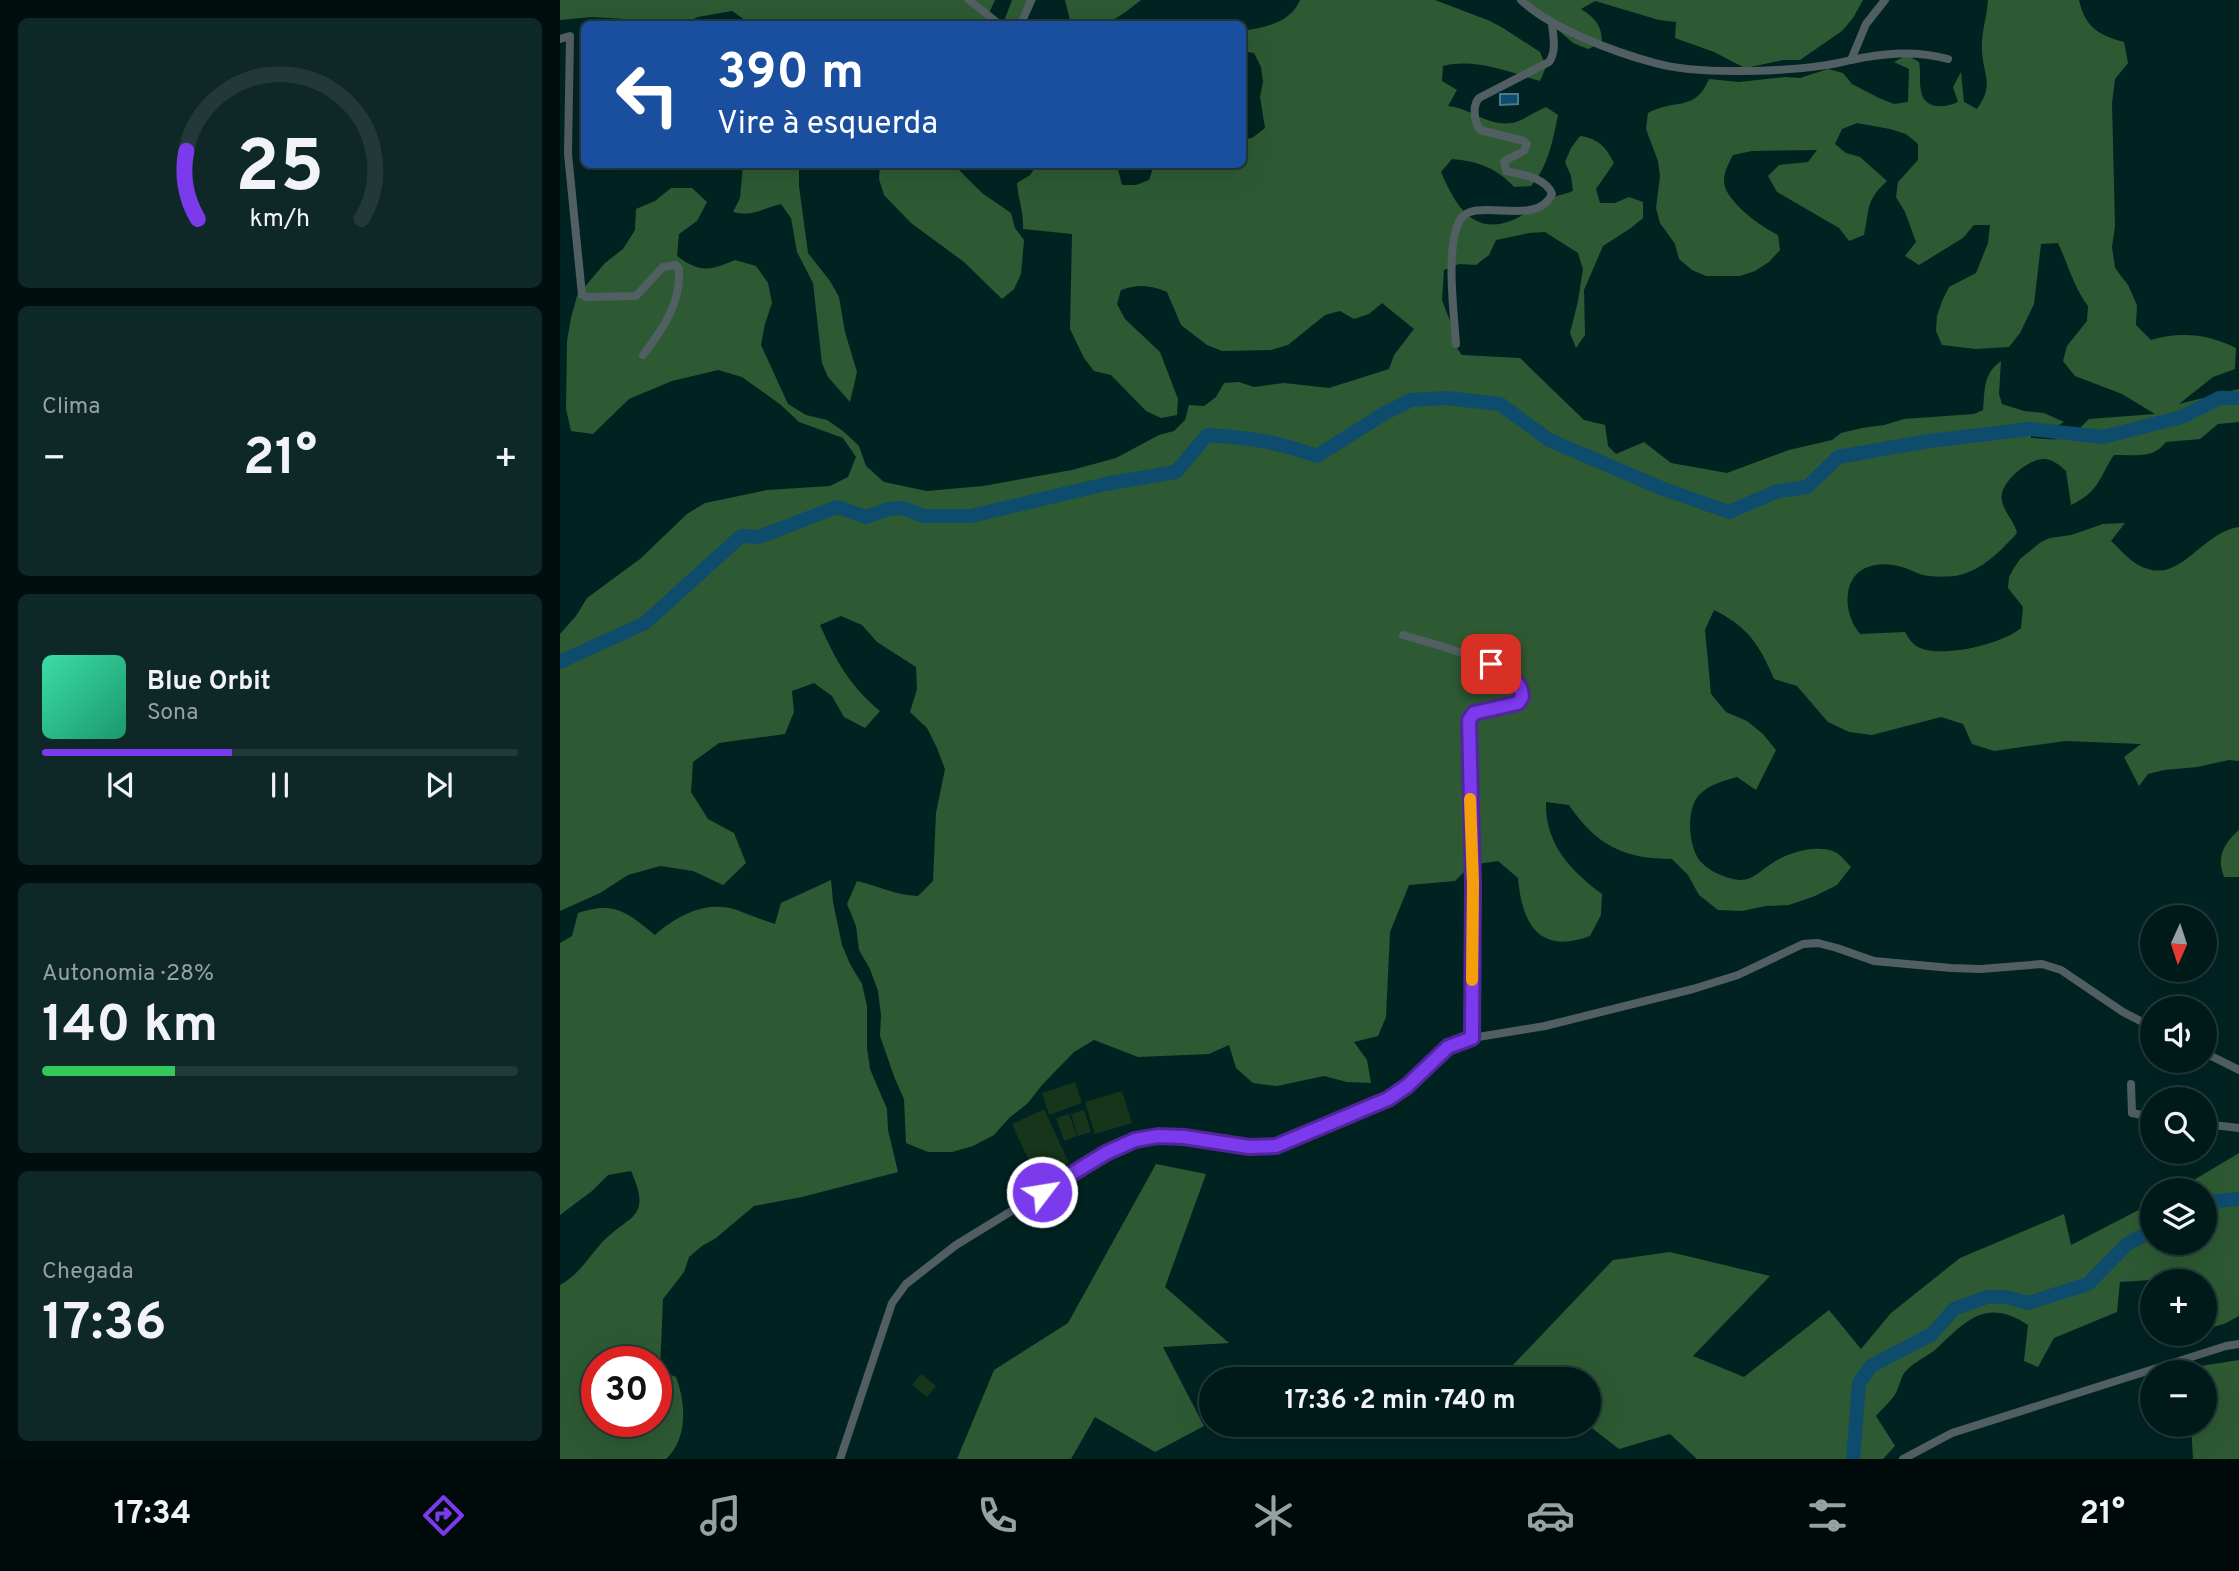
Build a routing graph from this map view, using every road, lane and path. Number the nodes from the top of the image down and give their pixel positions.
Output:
1 (969, 0) edge
2 (1031, 0) edge
3 (1521, 0) edge
4 (1885, 0) edge
5 (995, 21) edge
6 (1022, 21) edge
7 (1552, 23) junction
8 (560, 39) edge
9 (1948, 59) dead end
10 (1851, 60) junction
11 (1456, 344) dead end
12 (643, 355) dead end
13 (1403, 635) dead end
14 (2140, 1021) edge
15 (1472, 1038) junction
16 (2217, 1059) edge
17 (2239, 1070) edge
18 (2131, 1084) dead end
19 (2140, 1115) edge
20 (2217, 1125) edge
21 (2239, 1128) edge
22 (2239, 1344) edge
23 (840, 1459) edge
24 (1903, 1459) edge

1 - 5 street
2 - 6 street
3 - 7 street
4 - 10 street
7 - 10 street
7 - 11 street
8 - 12 street
9 - 10 street
13 - 15 street
14 - 15 street
15 - 23 street
16 - 17 street
18 - 19 street
20 - 21 street
22 - 24 street

